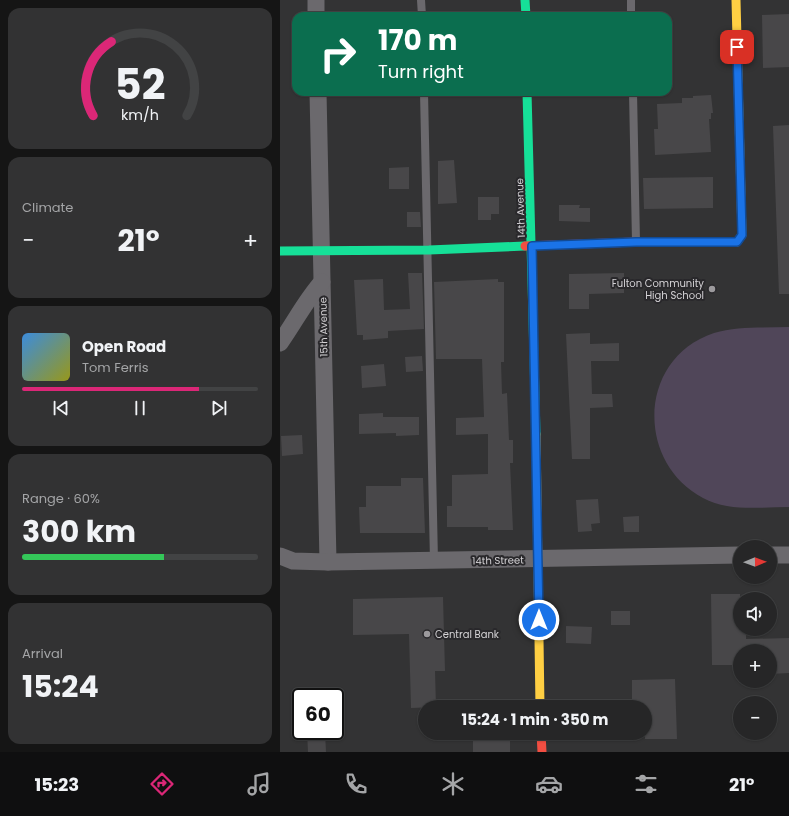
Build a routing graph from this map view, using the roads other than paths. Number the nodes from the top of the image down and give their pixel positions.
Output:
1 (316, 0) edge
2 (421, 0) edge
3 (525, 0) edge
4 (631, 0) edge
5 (736, 0) edge
6 (316, 12) edge
7 (422, 12) edge
8 (526, 12) edge
9 (631, 12) edge
10 (318, 96) edge
11 (424, 96) edge
12 (528, 96) edge
13 (633, 96) edge
14 (636, 242) junction
15 (532, 246) junction
16 (429, 250) junction
17 (280, 251) edge
18 (322, 251) junction
19 (322, 282) junction
20 (280, 343) edge
21 (733, 555) edge
22 (777, 555) edge
23 (789, 555) edge
24 (280, 556) edge
25 (539, 559) junction
26 (434, 561) junction
27 (328, 562) junction
28 (540, 700) edge
29 (541, 740) edge
30 (542, 752) edge

1 - 6 street
2 - 7 lane
3 - 8 street
4 - 9 lane
5 - 14 street
10 - 18 street, 15th Avenue
11 - 16 lane
12 - 15 street, 14th Avenue
13 - 14 lane
14 - 15 street
15 - 16 street
15 - 25 street, 14th Avenue
16 - 18 street
16 - 26 lane
17 - 18 street
18 - 19 street, 15th Avenue
19 - 20 street
19 - 27 street, 15th Avenue
21 - 25 street, 14th Street
22 - 23 street
24 - 27 street, 14th Street
25 - 26 street, 14th Street
25 - 28 street, 14th Avenue
26 - 27 street, 14th Street
29 - 30 street

